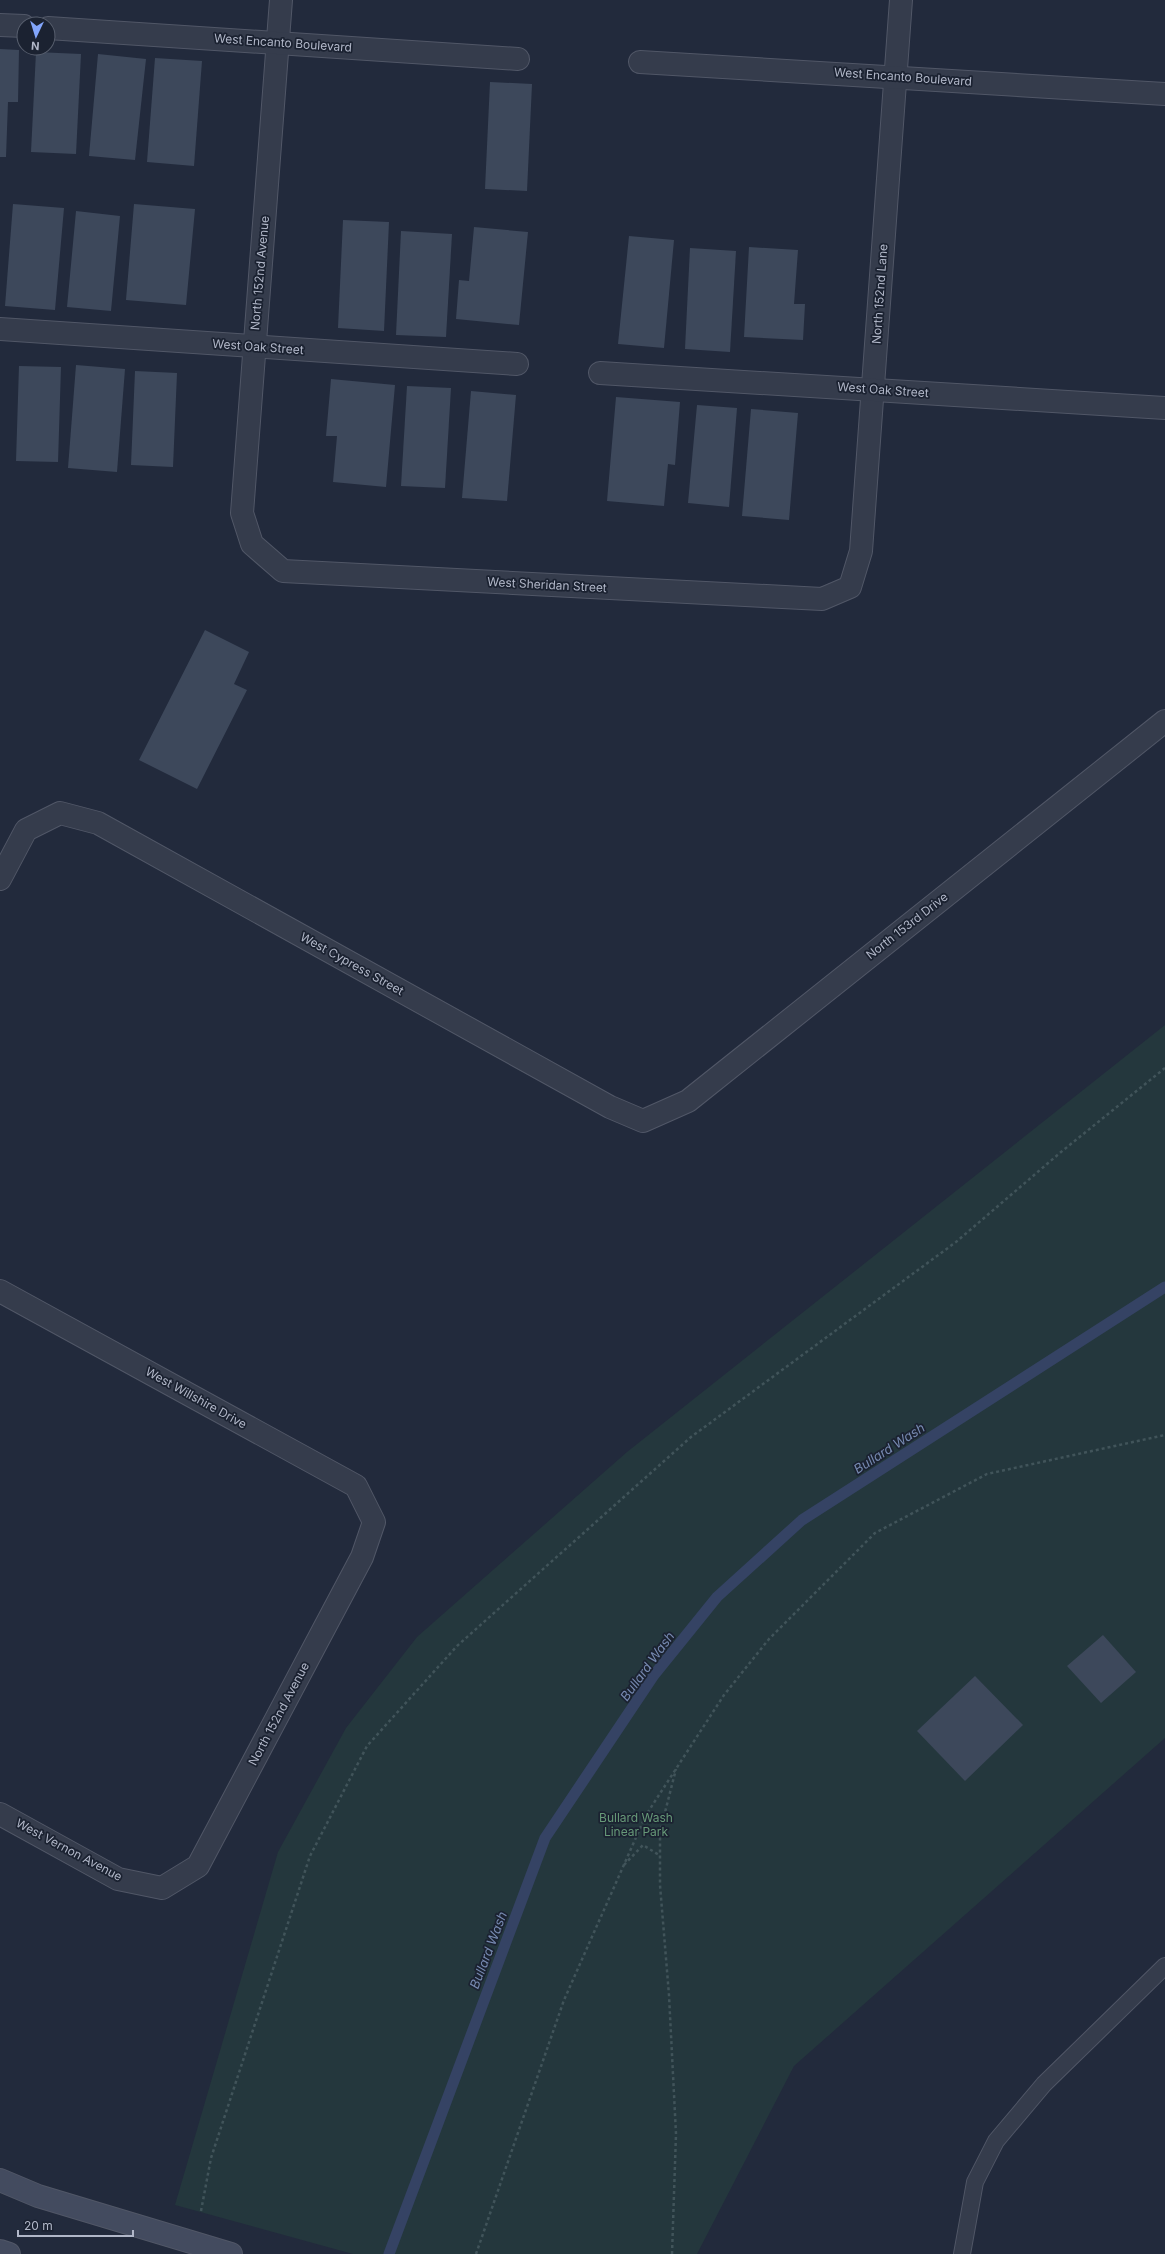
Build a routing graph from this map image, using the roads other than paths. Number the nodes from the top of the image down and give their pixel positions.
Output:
1 (281, 0) edge
2 (901, 0) edge
3 (0, 25) edge
4 (16, 26) edge
5 (56, 29) edge
6 (278, 43) junction
7 (518, 59) dead end
8 (640, 62) dead end
9 (896, 77) junction
10 (1165, 94) edge
11 (0, 329) edge
12 (254, 346) junction
13 (517, 364) dead end
14 (600, 372) dead end
15 (873, 390) junction
16 (1165, 408) edge
17 (252, 544) joint
18 (850, 587) joint
19 (1165, 721) edge
20 (0, 879) edge
21 (643, 1121) joint
22 (0, 1291) edge
23 (374, 1522) joint
24 (0, 1814) edge
25 (162, 1888) joint
26 (1165, 1966) edge
27 (0, 2180) edge
28 (0, 2251) edge
29 (9, 2254) edge
30 (231, 2254) edge
31 (962, 2254) edge

1 - 6 street, North 152nd Avenue
2 - 9 street, North 152nd Lane
3 - 4 street
5 - 6 street, West Encanto Boulevard
6 - 7 street, West Encanto Boulevard
6 - 12 street, North 152nd Avenue
8 - 9 street, West Encanto Boulevard
9 - 10 street, West Encanto Boulevard
9 - 15 street, North 152nd Lane
11 - 12 street, West Oak Street
12 - 13 street, West Oak Street
12 - 17 street, North 152nd Avenue
14 - 15 street, West Oak Street
15 - 16 street, West Oak Street
15 - 18 street, North 152nd Lane
17 - 18 street, West Sheridan Street
19 - 21 street, North 153rd Drive
20 - 21 street, West Cypress Street
22 - 23 street, West Willshire Drive
23 - 25 street, North 152nd Avenue
24 - 25 street, West Vernon Avenue
26 - 31 lane
27 - 30 main road
28 - 29 main road

